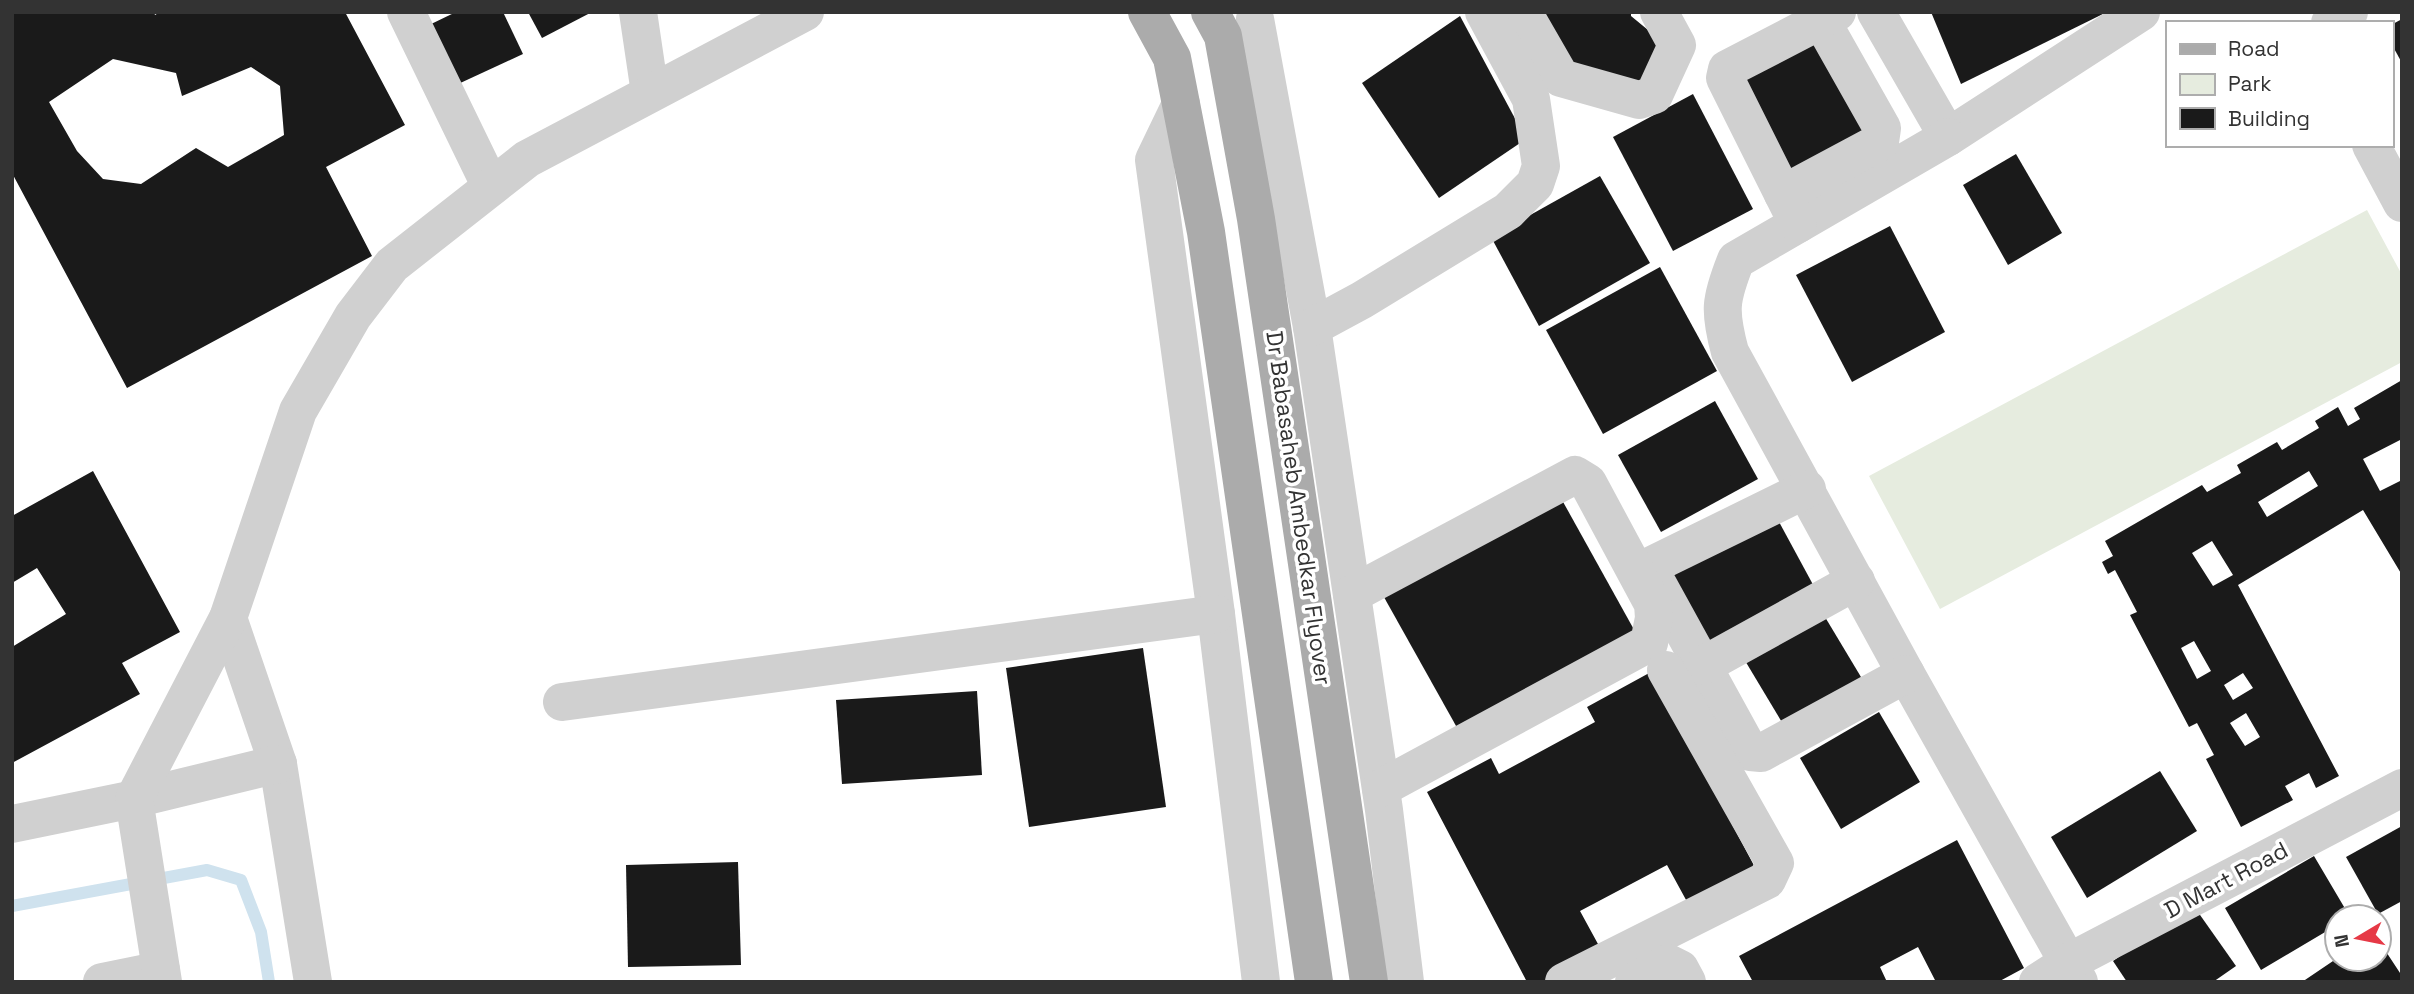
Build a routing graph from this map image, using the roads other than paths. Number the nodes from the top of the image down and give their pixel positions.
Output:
1 (406, 12) edge
2 (638, 12) edge
3 (805, 12) edge
4 (1147, 12) edge
5 (1484, 12) edge
6 (1523, 12) edge
7 (1659, 12) edge
8 (1876, 12) edge
9 (2141, 12) edge
10 (2349, 12) edge
11 (1829, 16) edge
12 (1239, 20) edge
13 (2333, 21) edge
14 (650, 93) junction
15 (1181, 104) junction
16 (1948, 137) junction
17 (2372, 147) edge
18 (491, 187) junction
19 (2402, 203) edge
20 (1790, 209) junction
21 (1312, 327) junction
22 (1807, 489) junction
23 (1856, 581) junction
24 (1352, 594) junction
25 (1216, 614) junction
26 (228, 618) junction
27 (1670, 669) junction
28 (1906, 674) junction
29 (562, 702) dead end
30 (278, 764) junction
31 (2402, 788) edge
32 (134, 799) junction
33 (1383, 799) junction
34 (12, 824) edge
35 (160, 965) edge
36 (2074, 972) edge
37 (102, 982) edge
38 (313, 982) edge
39 (1261, 982) edge
40 (1314, 982) edge
41 (1369, 982) edge
42 (1405, 982) edge
43 (1564, 982) edge
44 (1634, 982) edge
45 (1687, 982) edge
46 (2038, 982) edge

1 - 18 street
2 - 14 street
3 - 14 street
4 - 15 main road
5 - 21 street
6 - 7 street
8 - 16 street
9 - 16 street
10 - 13 street
11 - 20 street
11 - 20 street
12 - 21 street
12 - 41 main road, Dr Babasaheb Ambedkar Flyover
14 - 18 street
15 - 25 street
15 - 40 main road
16 - 20 street
17 - 19 street
18 - 26 street
20 - 22 street
21 - 24 street
22 - 23 street
22 - 27 street
23 - 27 street
23 - 28 street
24 - 33 street
24 - 33 street
25 - 29 street
25 - 39 street
26 - 30 street
26 - 32 street
27 - 28 street
27 - 33 street
27 - 43 street
28 - 36 street
30 - 32 street
30 - 38 street
31 - 36 street, D Mart Road
32 - 34 street
32 - 35 street
33 - 42 street
35 - 37 street
36 - 46 street, D Mart Road
44 - 45 street

